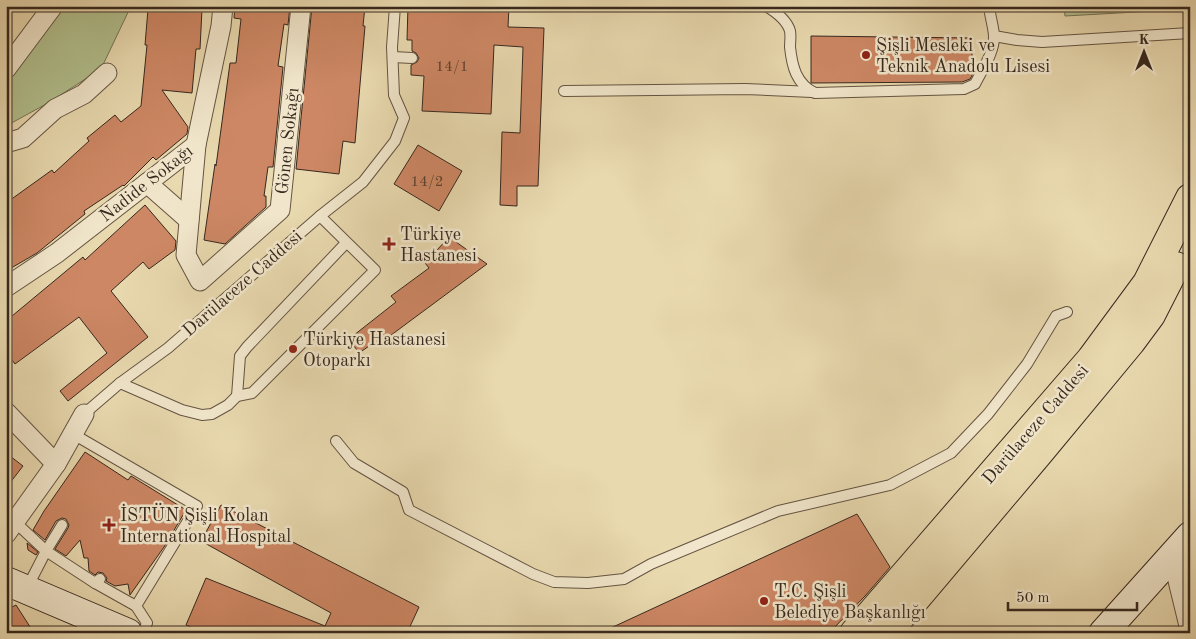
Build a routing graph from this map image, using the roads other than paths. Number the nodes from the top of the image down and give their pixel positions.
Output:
1 (53, 6) edge
2 (223, 6) edge
3 (301, 6) edge
4 (395, 6) edge
5 (766, 6) edge
6 (989, 6) edge
7 (1190, 33) edge
8 (994, 36) junction
9 (393, 57) junction
10 (412, 58) dead end
11 (6, 69) edge
12 (107, 73) dead end
13 (564, 91) dead end
14 (815, 92) junction
15 (6, 143) edge
16 (196, 145) junction
17 (147, 183) junction
18 (1190, 198) edge
19 (320, 216) junction
20 (189, 220) junction
21 (1190, 241) edge
22 (346, 243) junction
23 (6, 287) edge
24 (1067, 312) dead end
25 (120, 383) junction
26 (237, 396) junction
27 (6, 412) edge
28 (84, 414) joint
29 (73, 434) junction
30 (336, 441) dead end
31 (56, 464) junction
32 (62, 525) dead end
33 (10, 528) edge
34 (1190, 536) edge
35 (46, 551) junction
36 (1172, 556) junction
37 (16, 585) edge
38 (136, 606) junction
39 (1190, 630) edge
40 (128, 633) edge
41 (143, 633) edge
42 (854, 633) edge
43 (887, 633) edge
44 (1103, 633) edge

1 - 11 street
2 - 16 street, Nadide Sokağı
3 - 20 street, Gönen Sokağı
4 - 9 lane, Darülaceze Caddesi
5 - 14 lane
6 - 8 lane
7 - 8 lane
8 - 14 lane
9 - 10 lane
9 - 19 lane, Darülaceze Caddesi
12 - 15 street
13 - 14 lane
16 - 17 street, Nadide Sokağı
16 - 20 street, Gönen Sokağı
17 - 20 street
17 - 23 street, Nadide Sokağı
18 - 42 main road, Darülaceze Caddesi
19 - 22 lane
19 - 25 lane, Darülaceze Caddesi
21 - 43 main road, Darülaceze Caddesi
22 - 26 lane
22 - 26 lane
24 - 30 lane
25 - 26 lane
25 - 28 lane, Darülaceze Caddesi
27 - 31 street
28 - 29 street, Darülaceze Caddesi
29 - 31 street, Darülaceze Caddesi
29 - 38 lane
31 - 33 street, Darülaceze Caddesi
32 - 35 lane
33 - 35 lane
34 - 36 street
35 - 37 lane
35 - 38 lane
36 - 39 street
36 - 44 street
37 - 40 street
38 - 41 lane

